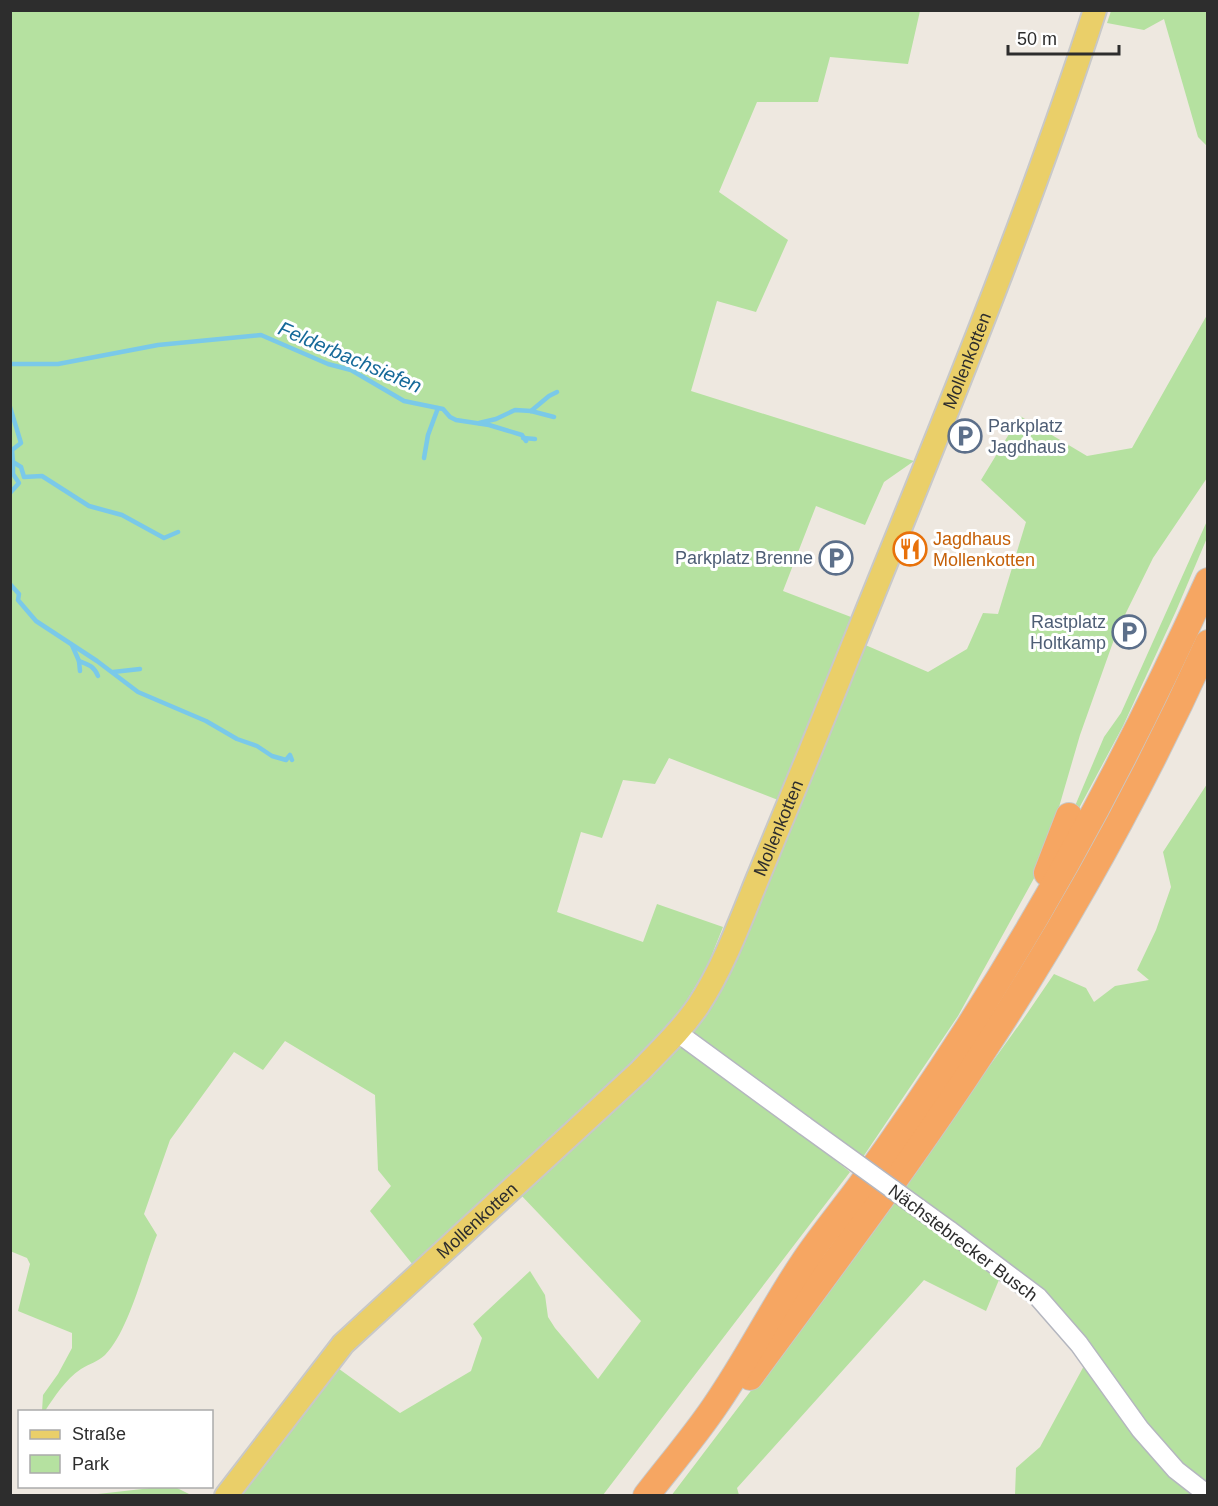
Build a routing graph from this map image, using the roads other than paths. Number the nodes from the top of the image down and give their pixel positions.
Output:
1 (1095, 10) edge
2 (1208, 581) edge
3 (1208, 643) edge
4 (1069, 816) dead end
5 (1017, 949) junction
6 (678, 1033) junction
7 (1208, 1495) edge
8 (226, 1496) edge
9 (646, 1496) edge
10 (662, 1496) edge

1 - 6 main road, Mollenkotten
2 - 5 highway
3 - 10 highway
4 - 5 highway
5 - 9 highway
6 - 7 street, Nächstebrecker Busch, bridge
6 - 8 main road, Mollenkotten

